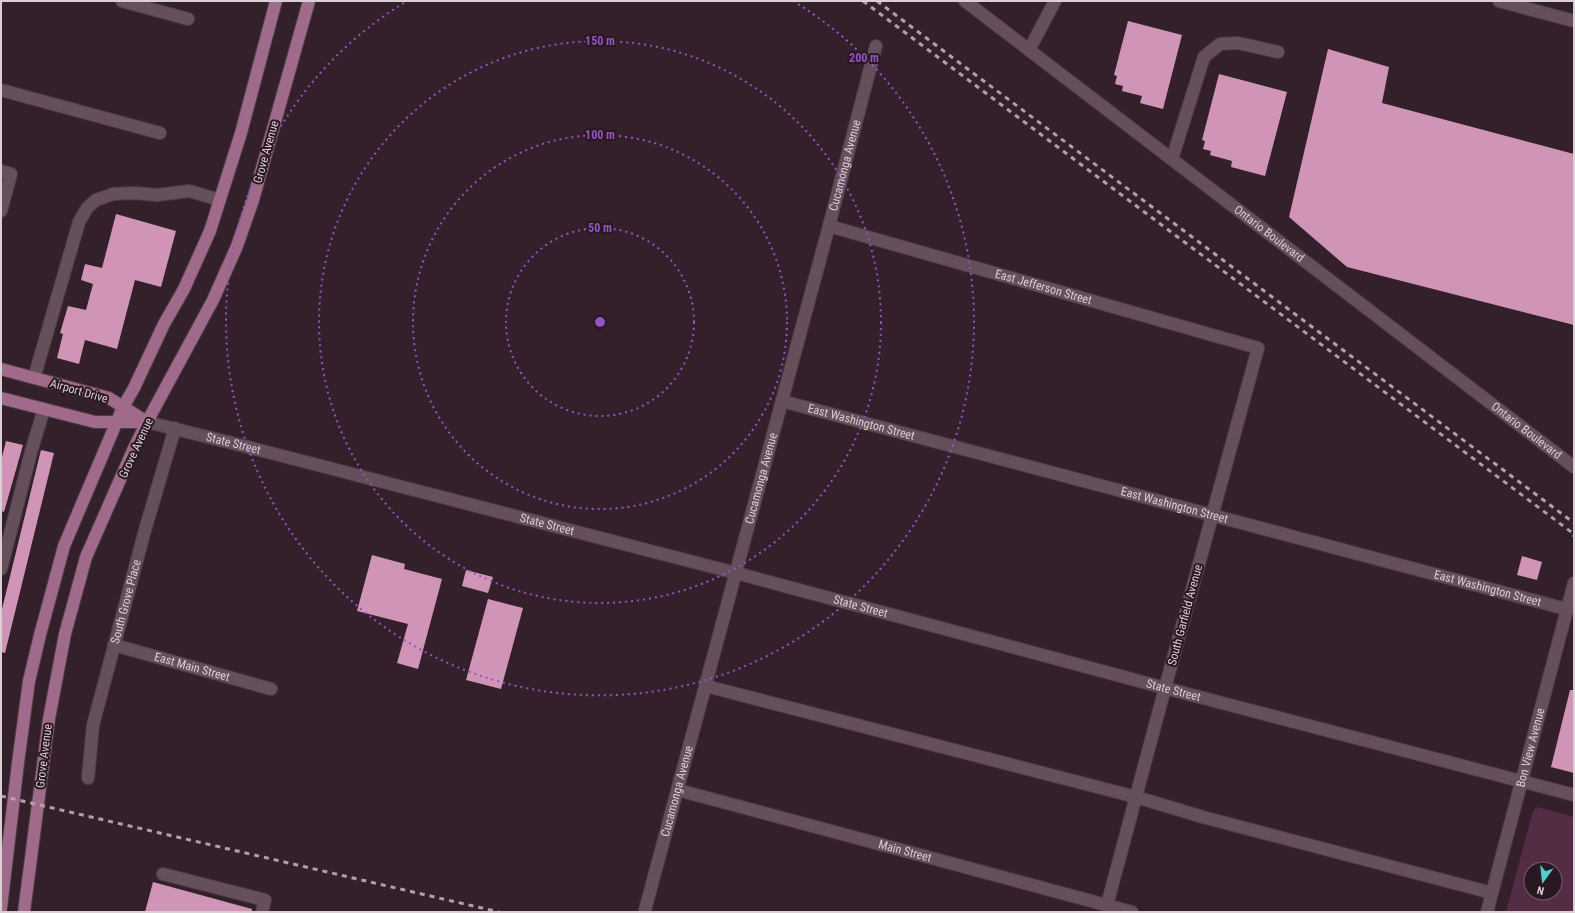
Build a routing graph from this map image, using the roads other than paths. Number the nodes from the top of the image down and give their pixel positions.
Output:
1 (122, 1) edge
2 (276, 1) edge
3 (309, 1) edge
4 (965, 1) edge
5 (1055, 1) edge
6 (1498, 1) edge
7 (188, 19) dead end
8 (1574, 21) edge
9 (876, 46) dead end
10 (1029, 50) junction
11 (1278, 52) dead end
12 (1, 90) edge
13 (160, 133) dead end
14 (1172, 159) junction
15 (1, 171) edge
16 (220, 200) junction
17 (1, 210) edge
18 (830, 226) junction
19 (1258, 348) joint
20 (1, 369) edge
21 (34, 378) junction
22 (1, 398) edge
23 (782, 402) junction
24 (123, 407) junction
25 (44, 409) junction
26 (117, 422) junction
27 (147, 422) junction
28 (175, 428) junction
29 (1574, 466) edge
30 (1212, 515) junction
31 (1, 569) edge
32 (736, 573) junction
33 (1574, 583) edge
34 (1566, 608) junction
35 (114, 645) junction
36 (706, 686) junction
37 (1165, 688) junction
38 (271, 689) dead end
39 (88, 778) dead end
40 (1522, 780) junction
41 (678, 790) junction
42 (1574, 795) edge
43 (1136, 797) junction
44 (163, 874) dead end
45 (1492, 893) junction
46 (1107, 906) junction
47 (1, 908) edge
48 (645, 910) dead end
49 (24, 912) edge
50 (263, 912) edge
51 (1132, 912) edge
52 (1487, 912) edge

1 - 7 street
2 - 16 main road, Grove Avenue
3 - 27 main road, Grove Avenue
4 - 10 street, Ontario Boulevard
5 - 10 street
6 - 8 street
9 - 18 street, Cucamonga Avenue
10 - 14 street, Ontario Boulevard
11 - 14 street
12 - 13 street
14 - 29 street, Ontario Boulevard
15 - 17 street
16 - 21 street
16 - 24 main road, Grove Avenue
18 - 19 street, East Jefferson Street
18 - 23 street, Cucamonga Avenue
19 - 30 street, South Garfield Avenue
20 - 21 main road, Airport Drive
21 - 24 main road, Airport Drive
22 - 25 main road, Airport Drive
23 - 30 street, East Washington Street
23 - 32 street, Cucamonga Avenue
24 - 26 main road, Grove Avenue
24 - 27 main road, Airport Drive
25 - 26 main road, Airport Drive
25 - 31 street
26 - 27 main road, Airport Drive
26 - 47 main road, Grove Avenue
27 - 28 street, State Street
27 - 49 main road, Grove Avenue
28 - 32 street, State Street
28 - 35 street, South Grove Place
30 - 34 street, East Washington Street
30 - 37 street, South Garfield Avenue
32 - 36 street, Cucamonga Avenue
32 - 37 street, State Street
33 - 34 street, Bon View Avenue
34 - 40 street, Bon View Avenue
35 - 38 street, East Main Street
35 - 39 street, South Grove Place
36 - 41 street, Cucamonga Avenue
36 - 43 street
37 - 40 street, State Street
37 - 43 street, South Garfield Avenue
40 - 42 street, State Street
40 - 45 street, Bon View Avenue
41 - 46 street, Main Street
41 - 48 street, Cucamonga Avenue
43 - 45 street
43 - 46 street, South Garfield Avenue
44 - 50 street
45 - 52 street, Bon View Avenue
46 - 51 street, Main Street

